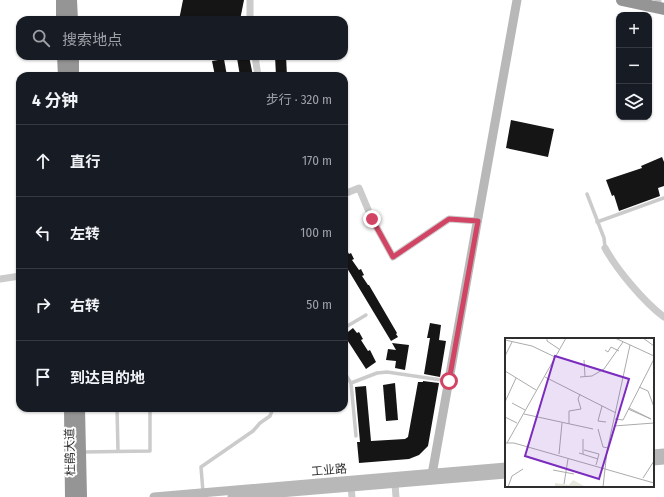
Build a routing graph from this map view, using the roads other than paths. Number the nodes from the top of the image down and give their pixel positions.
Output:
1 (62, 0) edge
2 (71, 0) edge
3 (250, 0) edge
4 (517, 0) edge
5 (622, 0) edge
6 (659, 3) edge
7 (62, 16) edge
8 (72, 16) edge
9 (250, 16) edge
10 (63, 60) edge
11 (73, 60) edge
12 (256, 60) edge
13 (64, 72) edge
14 (73, 72) edge
15 (257, 72) edge
16 (348, 192) edge
17 (587, 194) dead end
18 (664, 198) edge
19 (478, 221) junction
20 (597, 222) junction
21 (605, 248) joint
22 (16, 277) edge
23 (0, 279) edge
24 (366, 315) dead end
25 (664, 317) edge
26 (348, 326) edge
27 (348, 379) edge
28 (449, 381) junction
29 (351, 384) junction
30 (70, 412) edge
31 (79, 412) edge
32 (117, 412) edge
33 (150, 412) edge
34 (272, 412) edge
35 (356, 436) dead end
36 (118, 451) junction
37 (80, 452) junction
38 (664, 453) edge
39 (654, 454) edge
40 (664, 460) edge
41 (654, 461) edge
42 (505, 467) edge
43 (505, 474) edge
44 (432, 477) junction
45 (395, 484) junction
46 (351, 487) junction
47 (203, 492) junction
48 (71, 497) edge
49 (81, 497) edge
50 (154, 497) edge
51 (232, 497) edge
52 (352, 497) edge
53 (396, 497) edge

1 - 7 highway
2 - 8 highway
3 - 9 street
4 - 19 main road
5 - 6 highway
10 - 13 highway
11 - 14 highway
12 - 15 street
16 - 19 street
17 - 20 lane
18 - 20 lane
19 - 28 main road
20 - 21 lane
21 - 25 street
22 - 23 street
24 - 26 lane
27 - 29 lane
28 - 29 lane
28 - 44 main road
29 - 35 lane
30 - 48 highway, 杜鹃大道
31 - 37 highway, 杜鹃大道
32 - 36 lane
33 - 36 lane
34 - 47 lane
36 - 37 lane
37 - 49 highway, 杜鹃大道
38 - 39 main road
40 - 41 main road
42 - 44 main road, 工业路
43 - 44 main road, 工业路
44 - 45 main road, 工业路
44 - 47 main road, 工业路
45 - 46 main road, 工业路
45 - 53 street
46 - 51 main road, 工业路
46 - 52 street
47 - 50 main road, 工业路

